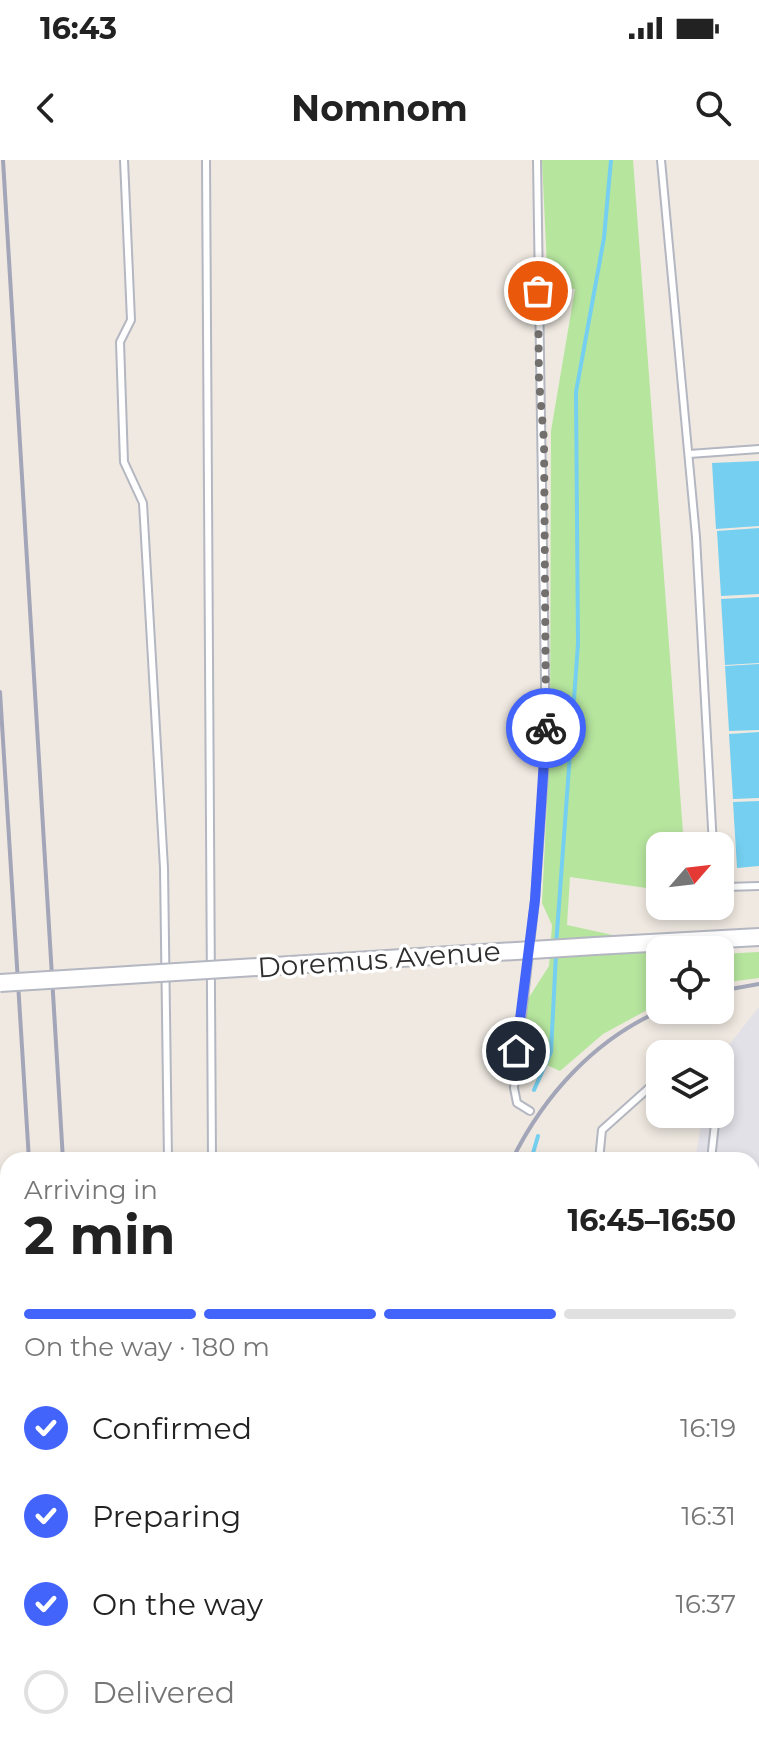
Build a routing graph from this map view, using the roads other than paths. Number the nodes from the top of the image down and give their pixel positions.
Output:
1 (124, 160) edge
2 (206, 160) edge
3 (537, 160) edge
4 (661, 160) edge
5 (759, 449) edge
6 (689, 454) junction
7 (712, 832) edge
8 (759, 886) edge
9 (734, 887) edge
10 (759, 937) edge
11 (0, 983) edge
12 (646, 1091) edge
13 (530, 1111) dead end
14 (714, 1128) edge
15 (168, 1152) edge
16 (212, 1152) edge
17 (600, 1152) edge
18 (712, 1152) edge

1 - 15 lane
2 - 16 lane
3 - 13 lane
4 - 6 lane
5 - 6 lane
6 - 7 lane
8 - 9 lane
10 - 11 main road, Doremus Avenue, bridge
12 - 17 lane
14 - 18 lane

